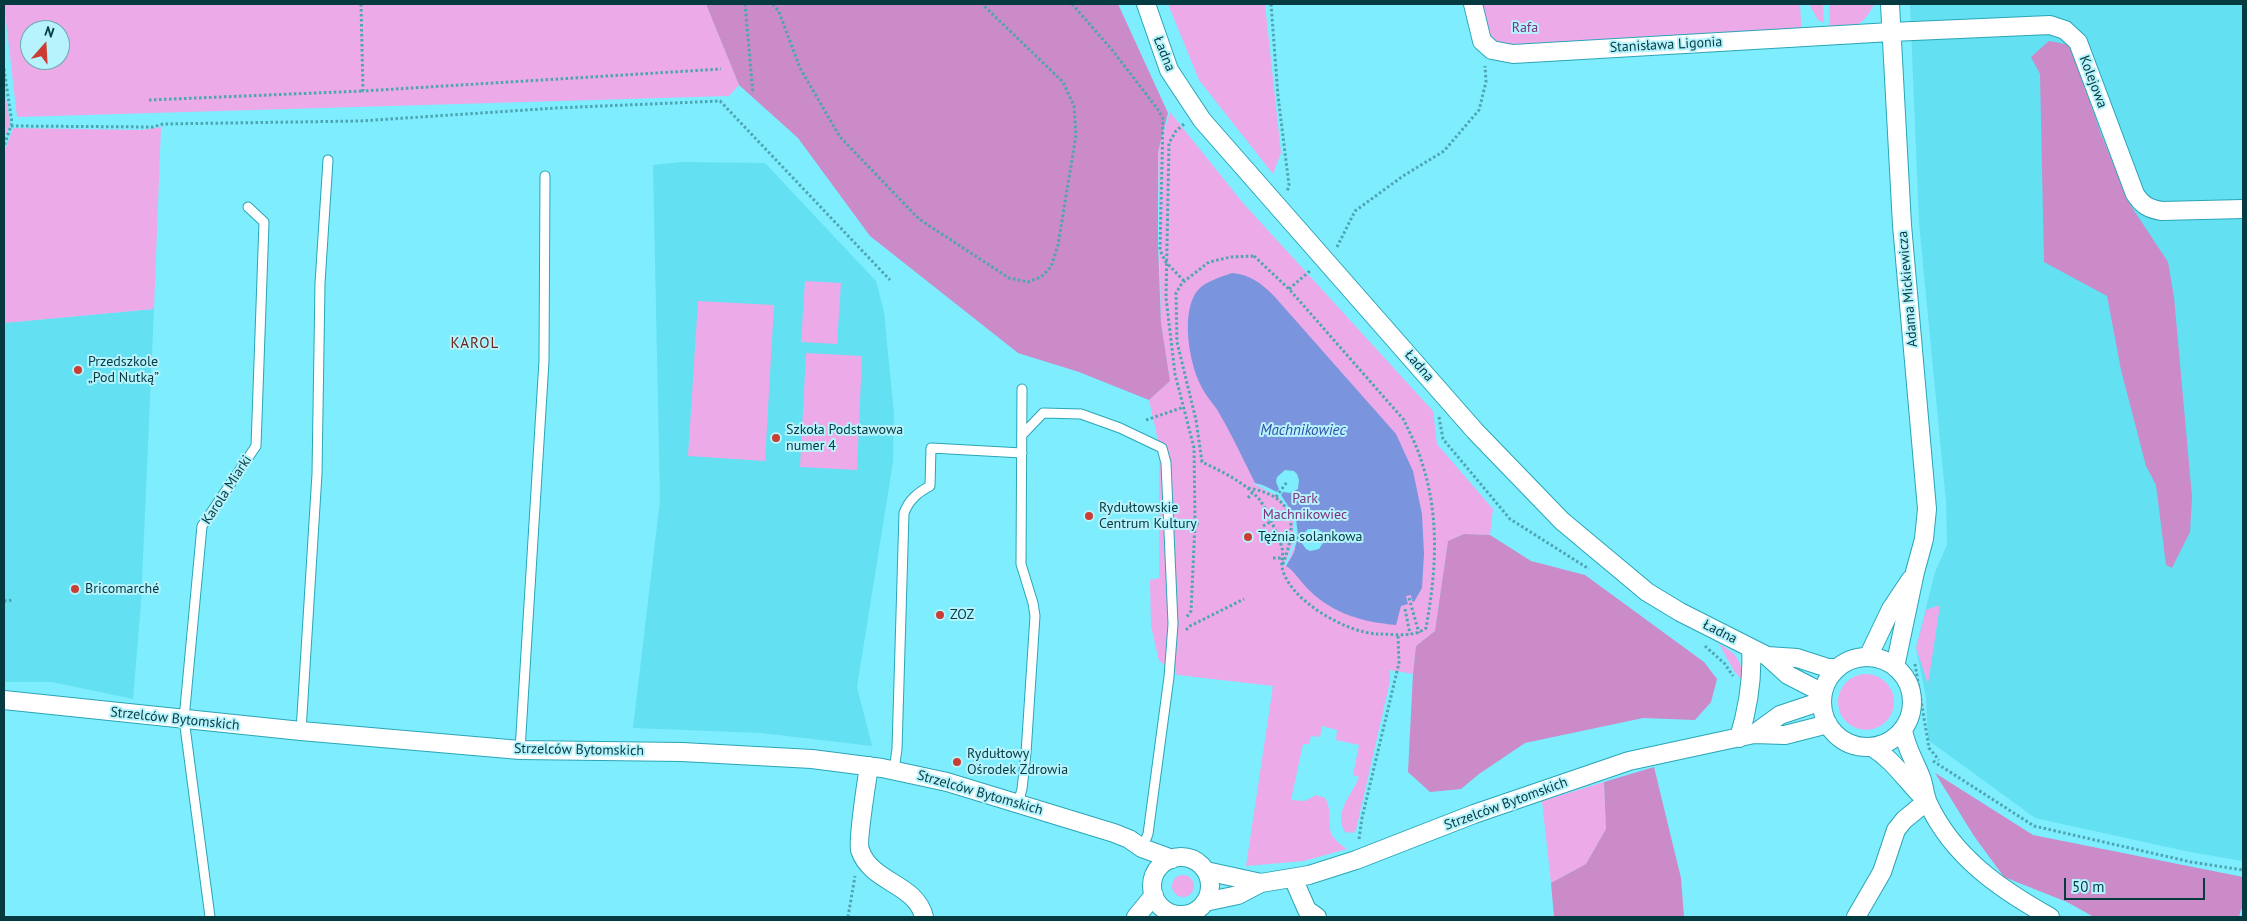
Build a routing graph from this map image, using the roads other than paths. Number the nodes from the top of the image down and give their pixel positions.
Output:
1 (1146, 4) edge
2 (1473, 4) edge
3 (1890, 4) edge
4 (1892, 32) junction
5 (328, 160) dead end
6 (545, 176) dead end
7 (248, 207) dead end
8 (2243, 209) edge
9 (1022, 389) dead end
10 (1023, 434) junction
11 (1022, 453) junction
12 (1915, 572) junction
13 (1750, 648) junction
14 (1767, 656) junction
15 (1868, 657) junction
16 (1895, 667) junction
17 (1838, 668) junction
18 (1822, 697) junction
19 (4, 700) edge
20 (184, 719) junction
21 (1828, 724) junction
22 (1903, 730) junction
23 (301, 731) junction
24 (1746, 736) junction
25 (1872, 747) junction
26 (520, 750) junction
27 (869, 766) junction
28 (894, 770) junction
29 (1927, 802) junction
30 (1018, 803) junction
31 (1142, 848) junction
32 (1172, 859) junction
33 (1206, 871) junction
34 (1154, 876) junction
35 (1293, 878) junction
36 (1261, 883) junction
37 (1154, 895) junction
38 (1205, 902) junction
39 (1170, 915) edge
40 (210, 917) edge
41 (924, 917) edge
42 (1136, 917) edge
43 (1317, 917) edge
44 (1856, 917) edge
45 (2050, 917) edge

1 - 13 street, Ładna
2 - 4 street, Stanisława Ligonia
3 - 4 street, Adama Mickiewicza
4 - 8 street, Kolejowa
4 - 12 street, Adama Mickiewicza
5 - 23 lane
6 - 26 lane
7 - 20 lane, Karola Miarki
9 - 10 lane
10 - 11 lane
10 - 31 lane
11 - 28 lane
11 - 30 lane
12 - 15 street, Adama Mickiewicza
12 - 16 street, Adama Mickiewicza
13 - 14 street, Ładna
13 - 24 street
14 - 17 street, Ładna
14 - 18 street, Ładna
15 - 16 street
15 - 17 street
16 - 22 street
17 - 18 street
18 - 21 street
18 - 24 street, Strzelców Bytomskich
19 - 20 street, Strzelców Bytomskich
20 - 23 street, Strzelców Bytomskich
20 - 40 lane, Karola Miarki
21 - 24 street, Strzelców Bytomskich
21 - 25 street
22 - 25 street
22 - 29 street
23 - 26 street, Strzelców Bytomskich
24 - 35 street, Strzelców Bytomskich
25 - 29 street
26 - 27 street, Strzelców Bytomskich
27 - 28 street, Strzelców Bytomskich
27 - 41 street
28 - 30 street, Strzelców Bytomskich
29 - 44 street
29 - 45 street
30 - 31 street, Strzelców Bytomskich
31 - 32 street, Strzelców Bytomskich
31 - 34 street
32 - 33 street
32 - 34 street
33 - 36 street
33 - 38 street
34 - 37 street
35 - 36 street, Strzelców Bytomskich
35 - 43 street
36 - 38 street
37 - 39 street
37 - 42 street
38 - 39 street

